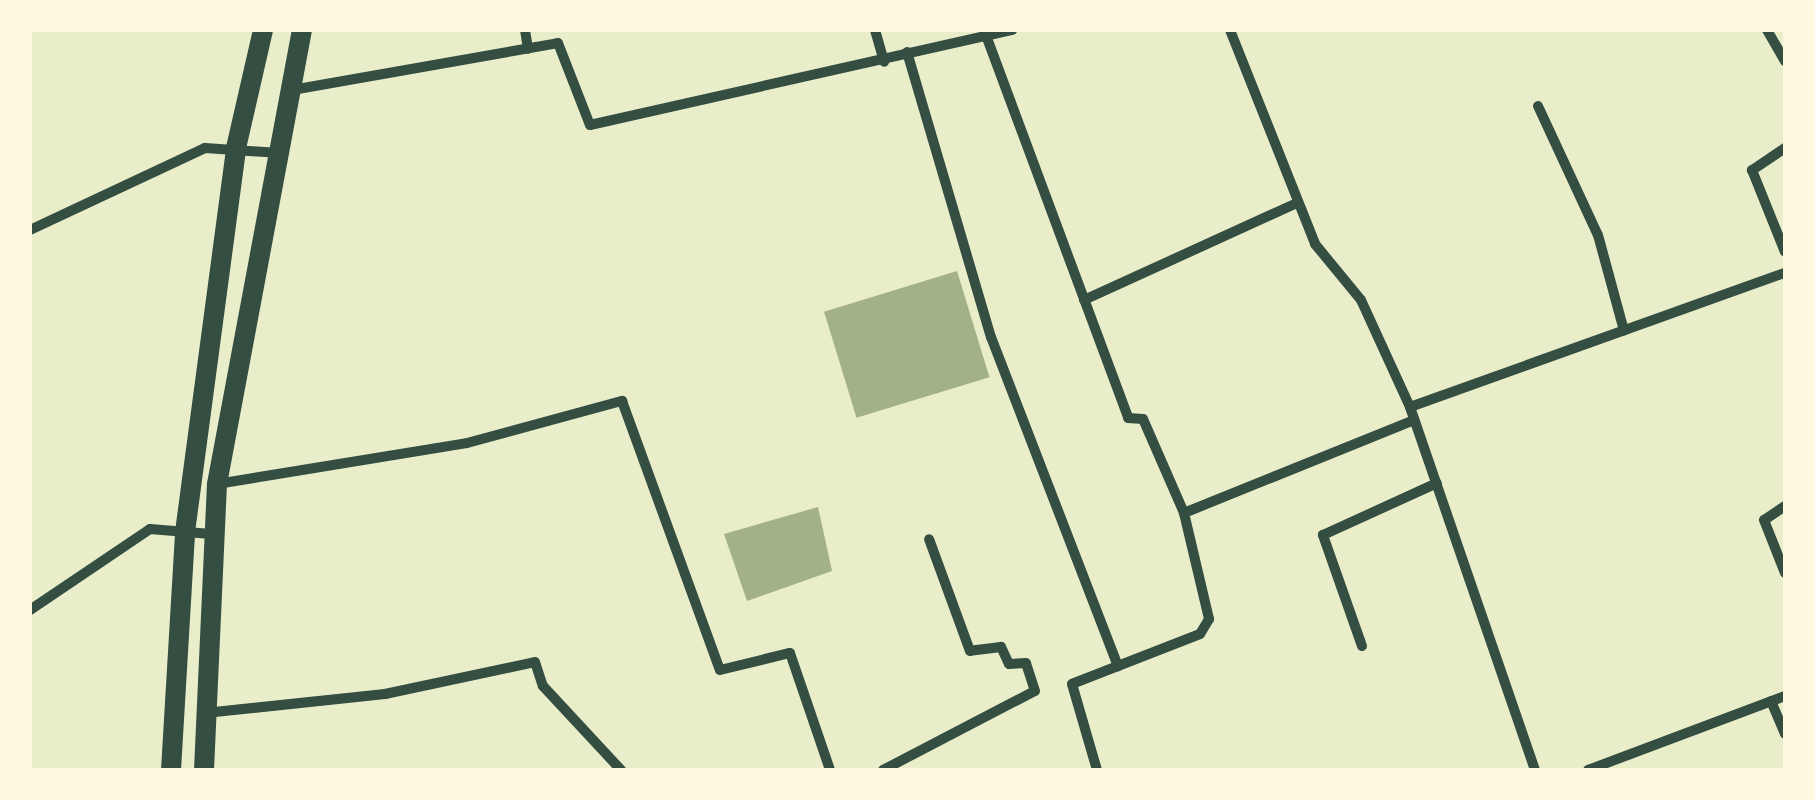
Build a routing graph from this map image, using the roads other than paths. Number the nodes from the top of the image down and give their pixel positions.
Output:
1 (263, 30) edge
2 (302, 30) edge
3 (525, 30) edge
4 (875, 30) edge
5 (1012, 30) edge
6 (1230, 30) edge
7 (1768, 30) edge
8 (557, 36) edge
9 (987, 38) junction
10 (528, 48) junction
11 (907, 52) junction
12 (1785, 61) edge
13 (884, 62) junction
14 (292, 90) junction
15 (1538, 106) dead end
16 (236, 148) junction
17 (1785, 148) edge
18 (280, 154) junction
19 (1297, 203) junction
20 (30, 230) edge
21 (1785, 252) edge
22 (1785, 273) edge
23 (1084, 300) junction
24 (1624, 331) junction
25 (1410, 408) junction
26 (1414, 420) junction
27 (1437, 482) junction
28 (216, 484) junction
29 (1785, 506) edge
30 (1184, 513) junction
31 (185, 532) junction
32 (211, 534) junction
33 (929, 539) dead end
34 (1785, 573) edge
35 (30, 610) edge
36 (1362, 646) dead end
37 (1118, 666) junction
38 (1785, 696) edge
39 (1771, 702) junction
40 (202, 714) junction
41 (1785, 734) edge
42 (171, 770) edge
43 (204, 770) edge
44 (621, 770) edge
45 (830, 770) edge
46 (883, 770) edge
47 (1097, 770) edge
48 (1535, 770) edge
49 (1588, 770) edge

1 - 16 main road
2 - 14 main road
3 - 10 street
4 - 13 street
5 - 9 street
6 - 19 street
7 - 12 street
8 - 10 street
8 - 13 street
9 - 11 street
9 - 23 street
10 - 14 street
11 - 13 street
11 - 37 street
14 - 18 main road
15 - 24 street
16 - 18 street
16 - 20 street
16 - 31 main road
17 - 21 street
18 - 28 main road
19 - 23 street
19 - 25 street
22 - 24 street
23 - 30 street
24 - 25 street
25 - 26 street
26 - 27 street
26 - 30 street
27 - 36 street
27 - 48 street
28 - 32 main road
28 - 45 street
29 - 34 street
30 - 37 street
31 - 32 street
31 - 35 street
31 - 42 main road
32 - 40 main road
33 - 46 street
37 - 47 street
38 - 39 street
39 - 41 street
39 - 49 street
40 - 43 main road
40 - 44 street

